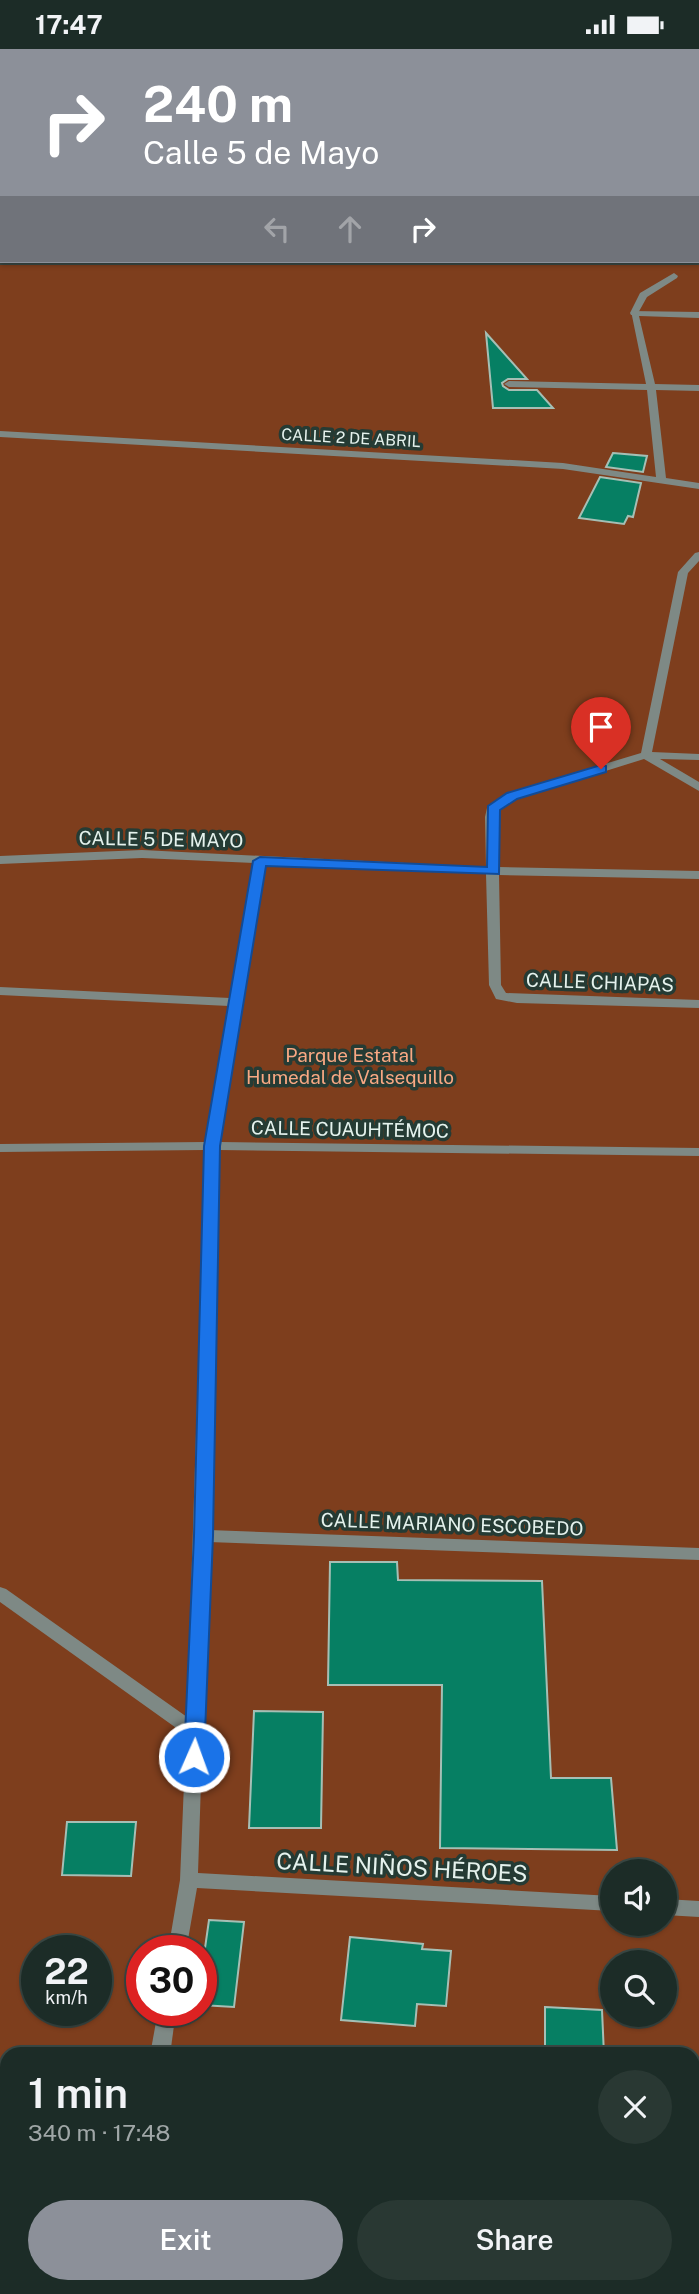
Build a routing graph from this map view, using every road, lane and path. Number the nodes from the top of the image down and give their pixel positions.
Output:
1 (674, 276) dead end
2 (634, 313) junction
3 (699, 315) edge
4 (509, 384) dead end
5 (651, 386) junction
6 (699, 388) edge
7 (0, 434) edge
8 (661, 479) junction
9 (699, 486) edge
10 (698, 558) edge
11 (646, 755) junction
12 (699, 757) edge
13 (699, 787) edge
14 (0, 860) edge
15 (260, 861) junction
16 (494, 871) junction
17 (699, 875) edge
18 (0, 991) edge
19 (236, 1002) junction
20 (699, 1005) edge
21 (212, 1146) junction
22 (0, 1149) edge
23 (699, 1152) edge
24 (204, 1536) junction
25 (699, 1554) edge
26 (0, 1594) edge
27 (195, 1732) junction
28 (189, 1880) junction
29 (600, 1903) edge
30 (677, 1908) edge
31 (699, 1909) edge
32 (180, 1935) edge
33 (165, 2026) edge
34 (161, 2047) edge

1 - 2 street
2 - 3 street
2 - 5 street
4 - 5 street
5 - 6 street
5 - 8 street
7 - 8 street, CALLE 2 DE ABRIL
8 - 9 street, CALLE 2 DE ABRIL
10 - 11 street
11 - 12 street
11 - 13 street
11 - 16 street
14 - 15 street, CALLE 5 DE MAYO
15 - 16 street, CALLE 5 DE MAYO
15 - 19 street
16 - 17 street, CALLE 5 DE MAYO
16 - 20 street, CALLE CHIAPAS
18 - 19 street
19 - 21 street
21 - 22 street, CALLE CUAUHTÉMOC
21 - 23 street, CALLE CUAUHTÉMOC
21 - 24 street
24 - 25 street, CALLE MARIANO ESCOBEDO
24 - 27 street
26 - 27 street
27 - 28 street
28 - 29 street, CALLE NIÑOS HÉROES
28 - 32 street
30 - 31 street
33 - 34 street

